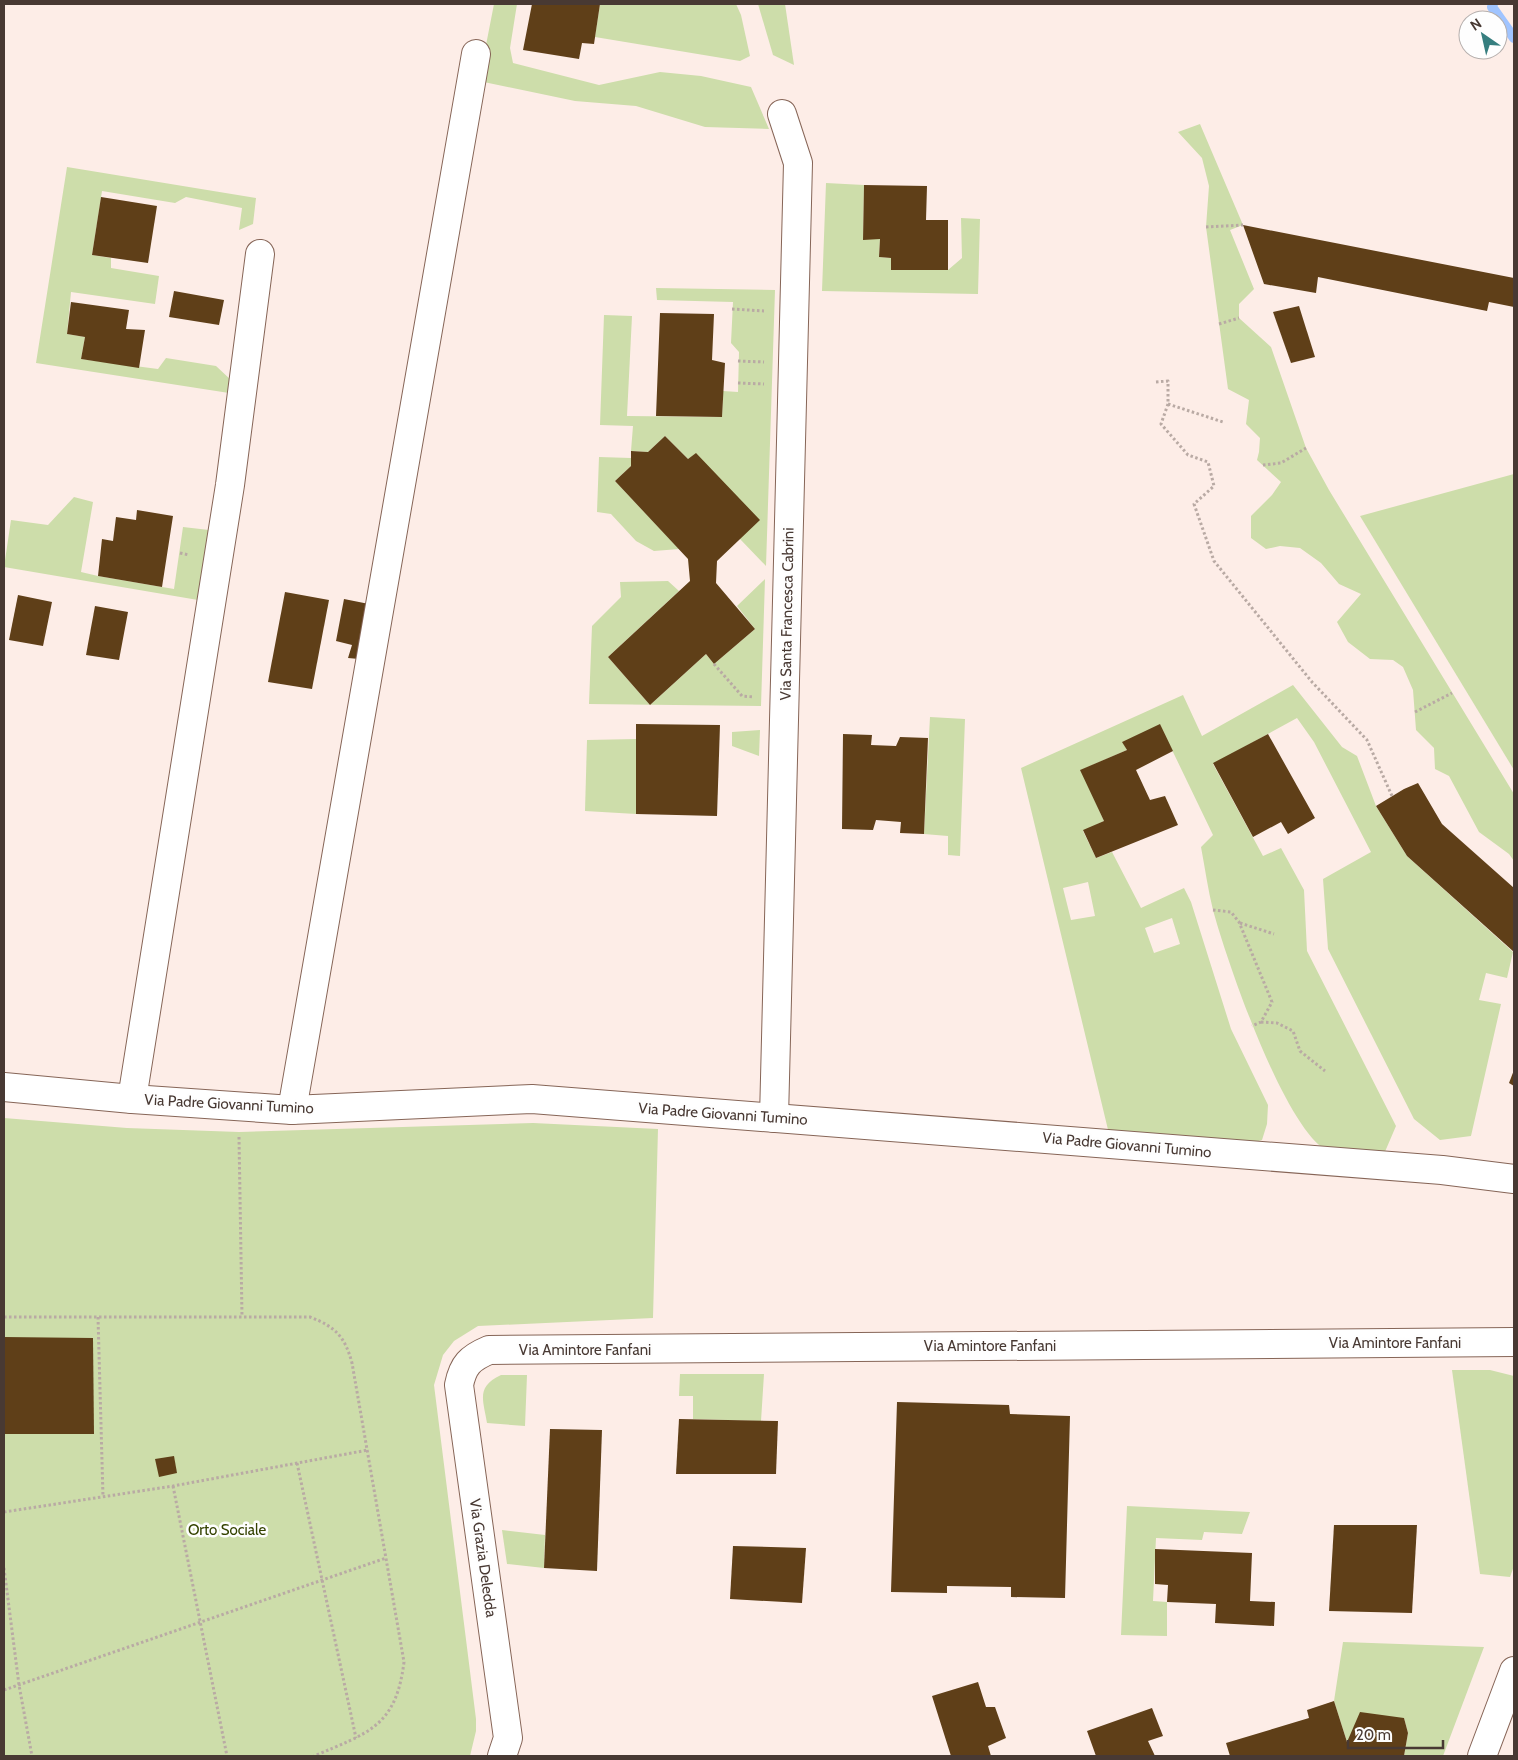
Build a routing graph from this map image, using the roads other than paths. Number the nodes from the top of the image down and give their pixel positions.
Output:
1 (476, 54) dead end
2 (782, 114) dead end
3 (260, 254) dead end
4 (4, 1087) edge
5 (132, 1099) junction
6 (292, 1110) junction
7 (774, 1118) junction
8 (1514, 1164) edge
9 (1442, 1170) junction
10 (1514, 1179) edge
11 (1514, 1342) edge
12 (468, 1362) joint
13 (1514, 1671) edge
14 (502, 1756) edge
15 (1482, 1756) edge

1 - 6 street
2 - 7 street, Via Santa Francesca Cabrini
3 - 5 street
4 - 5 street, Via Padre Giovanni Tumino
5 - 6 street, Via Padre Giovanni Tumino
6 - 7 street, Via Padre Giovanni Tumino
7 - 9 street, Via Padre Giovanni Tumino
8 - 9 street
9 - 10 street
11 - 12 street, Via Amintore Fanfani
12 - 14 street, Via Grazia Deledda
13 - 15 street

